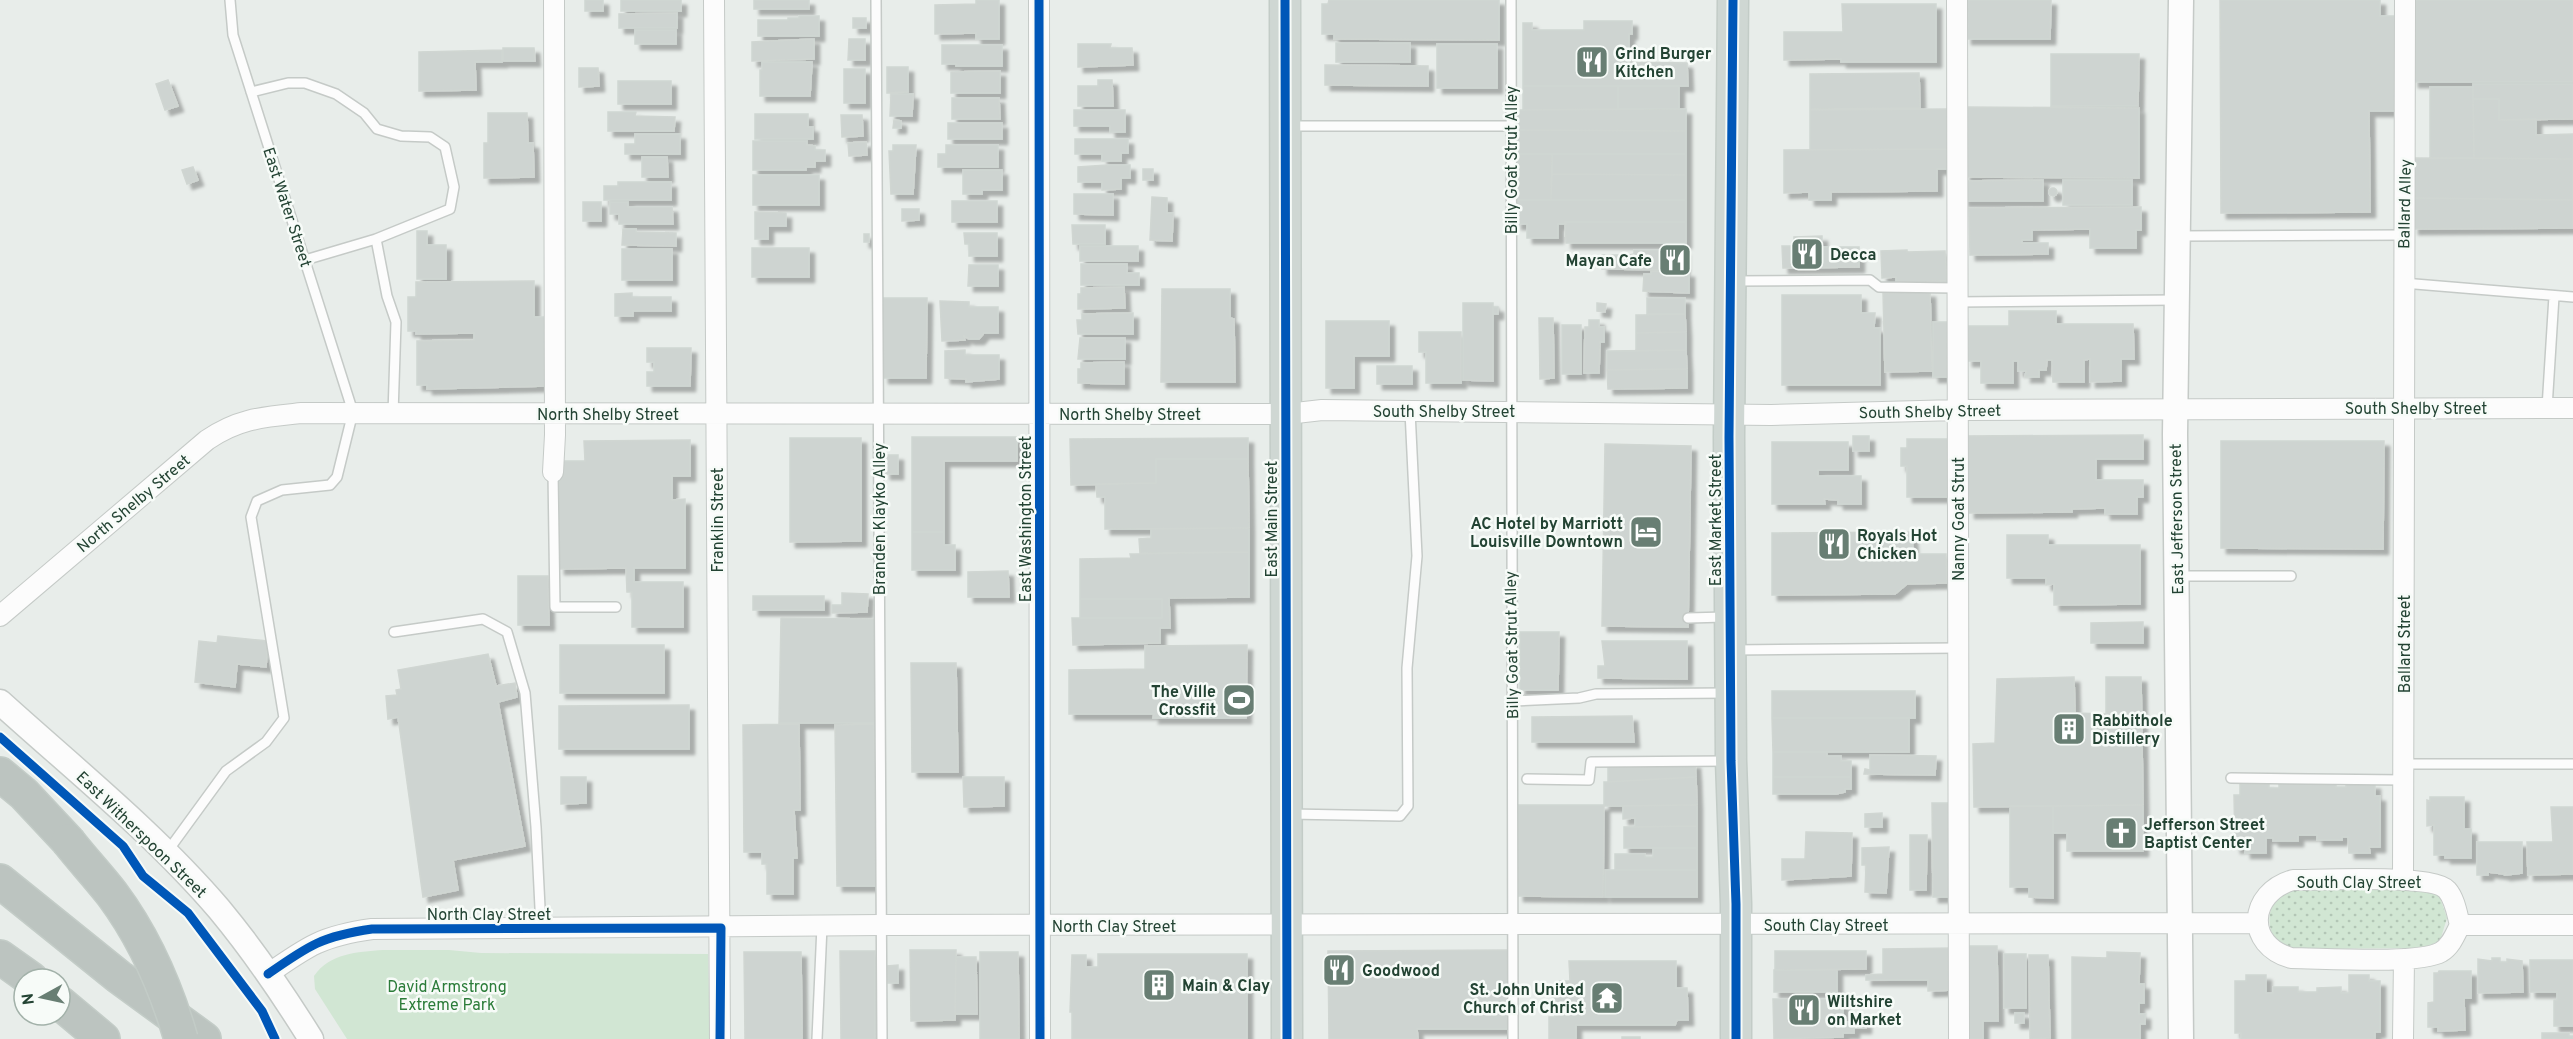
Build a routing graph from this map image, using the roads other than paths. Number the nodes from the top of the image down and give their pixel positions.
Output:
1 (230, 0) edge
2 (554, 0) edge
3 (714, 0) edge
4 (876, 0) edge
5 (1039, 0) edge
6 (1285, 0) edge
7 (1511, 0) edge
8 (1733, 0) edge
9 (1957, 0) edge
10 (2181, 0) edge
11 (2405, 0) edge
12 (251, 92) junction
13 (1286, 126) junction
14 (1511, 126) junction
15 (2405, 235) junction
16 (2178, 236) junction
17 (376, 238) junction
18 (305, 260) junction
19 (1731, 281) junction
20 (2403, 283) junction
21 (1957, 295) junction
22 (2554, 296) junction
23 (2573, 297) edge
24 (2178, 300) junction
25 (2404, 408) junction
26 (2547, 408) junction
27 (2573, 408) edge
28 (1958, 410) junction
29 (2176, 410) junction
30 (1410, 411) junction
31 (353, 412) junction
32 (1511, 412) junction
33 (393, 414) junction
34 (555, 414) junction
35 (717, 414) junction
36 (878, 414) junction
37 (1040, 414) junction
38 (1287, 414) junction
39 (1730, 414) junction
40 (553, 472) joint
41 (2177, 576) junction
42 (2291, 576) dead end
43 (616, 607) dead end
44 (0, 616) edge
45 (1731, 616) junction
46 (1688, 618) dead end
47 (394, 632) dead end
48 (1958, 648) junction
49 (1731, 650) junction
50 (1731, 693) junction
51 (1512, 701) junction
52 (0, 702) edge
53 (1731, 761) junction
54 (2573, 764) edge
55 (2404, 772) junction
56 (0, 774) edge
57 (2231, 778) dead end
58 (1527, 779) dead end
59 (0, 788) edge
60 (1287, 814) junction
61 (68, 841) junction
62 (166, 854) junction
63 (2403, 880) junction
64 (0, 881) edge
65 (0, 900) edge
66 (2257, 923) junction
67 (1959, 924) junction
68 (2180, 924) junction
69 (2573, 924) edge
70 (881, 925) junction
71 (1039, 925) junction
72 (1736, 925) junction
73 (2460, 925) junction
74 (822, 926) junction
75 (1286, 926) junction
76 (1513, 926) junction
77 (541, 928) junction
78 (721, 928) junction
79 (0, 957) edge
80 (2404, 959) junction
81 (14, 967) edge
82 (268, 974) junction
83 (119, 977) junction
84 (72, 1013) edge
85 (103, 1039) edge
86 (181, 1039) edge
87 (204, 1039) edge
88 (311, 1039) edge
89 (720, 1039) edge
90 (817, 1039) edge
91 (882, 1039) edge
92 (1040, 1039) edge
93 (1287, 1039) edge
94 (1513, 1039) edge
95 (1736, 1039) edge
96 (1959, 1039) edge
97 (2181, 1039) edge
98 (2403, 1039) edge

1 - 12 lane, East Water Street
2 - 34 street
3 - 35 street, Franklin Street
4 - 36 lane, Branden Klayko Alley
5 - 37 street, East Washington Street
6 - 13 main road, East Main Street
7 - 14 lane, Billy Goat Strut Alley
8 - 19 main road, East Market Street
9 - 21 street, Nanny Goat Strut
10 - 16 street, East Jefferson Street
11 - 15 street, Ballard Alley
12 - 17 lane
12 - 18 lane, East Water Street
13 - 14 lane
13 - 38 main road, East Main Street
14 - 32 lane, Billy Goat Strut Alley
15 - 16 lane
15 - 20 street, Ballard Alley
16 - 24 street, East Jefferson Street
17 - 18 lane
17 - 33 lane
18 - 31 lane, East Water Street
19 - 21 lane
19 - 39 main road, East Market Street
20 - 22 lane
20 - 25 street, Ballard Alley
21 - 24 lane
21 - 28 street, Nanny Goat Strut
22 - 23 lane
22 - 26 lane
24 - 29 street, East Jefferson Street
25 - 26 street, South Shelby Street
25 - 29 street, South Shelby Street
25 - 55 street, Ballard Street
26 - 27 street, South Shelby Street
28 - 29 street, South Shelby Street
28 - 39 street, South Shelby Street
28 - 48 street, Nanny Goat Strut
29 - 41 street, East Jefferson Street
30 - 32 street, South Shelby Street
30 - 38 street, South Shelby Street
30 - 60 lane
31 - 33 street, North Shelby Street
31 - 44 street, North Shelby Street
31 - 62 lane
32 - 39 street, South Shelby Street
32 - 51 lane, Billy Goat Strut Alley
33 - 34 street, North Shelby Street
34 - 35 street, North Shelby Street
34 - 40 street
35 - 36 street, North Shelby Street
35 - 78 street, Franklin Street
36 - 37 street, North Shelby Street
36 - 70 lane, Branden Klayko Alley
37 - 38 street, North Shelby Street
37 - 71 street, East Washington Street
38 - 60 main road, East Main Street
39 - 45 main road, East Market Street
40 - 43 lane
41 - 42 lane
41 - 68 street, East Jefferson Street
45 - 46 lane
45 - 49 main road, East Market Street
47 - 77 lane
48 - 49 lane
48 - 67 street, Nanny Goat Strut
49 - 50 main road, East Market Street
50 - 51 lane
50 - 53 main road, East Market Street
51 - 76 lane, Billy Goat Strut Alley
52 - 62 street, East Witherspoon Street
53 - 58 lane
53 - 72 main road, East Market Street
54 - 55 lane
55 - 57 lane
55 - 63 street, Ballard Street
56 - 61 highway
59 - 61 highway
60 - 75 main road, East Main Street
61 - 86 highway, bridge
62 - 82 street, East Witherspoon Street
63 - 66 street, South Clay Street
63 - 73 street, South Clay Street
64 - 83 highway
65 - 83 highway
66 - 68 street, South Clay Street
66 - 80 street
67 - 68 street, South Clay Street
67 - 72 street, South Clay Street
67 - 96 street, Nanny Goat Strut
68 - 97 street, East Jefferson Street
69 - 73 street
70 - 71 street, North Clay Street
70 - 74 street, North Clay Street
70 - 91 lane, Branden Klayko Alley
71 - 75 street, North Clay Street
71 - 92 street, East Washington Street
72 - 76 street, South Clay Street
72 - 95 main road, East Market Street
73 - 80 street
74 - 78 street, North Clay Street
74 - 90 lane
75 - 76 street, South Clay Street
75 - 93 main road, East Main Street
76 - 94 lane, Billy Goat Strut Alley
77 - 78 street, North Clay Street
77 - 82 street, North Clay Street
78 - 89 street, Franklin Street
79 - 81 highway
80 - 98 street
82 - 88 street, East Witherspoon Street
83 - 87 highway
84 - 85 highway

